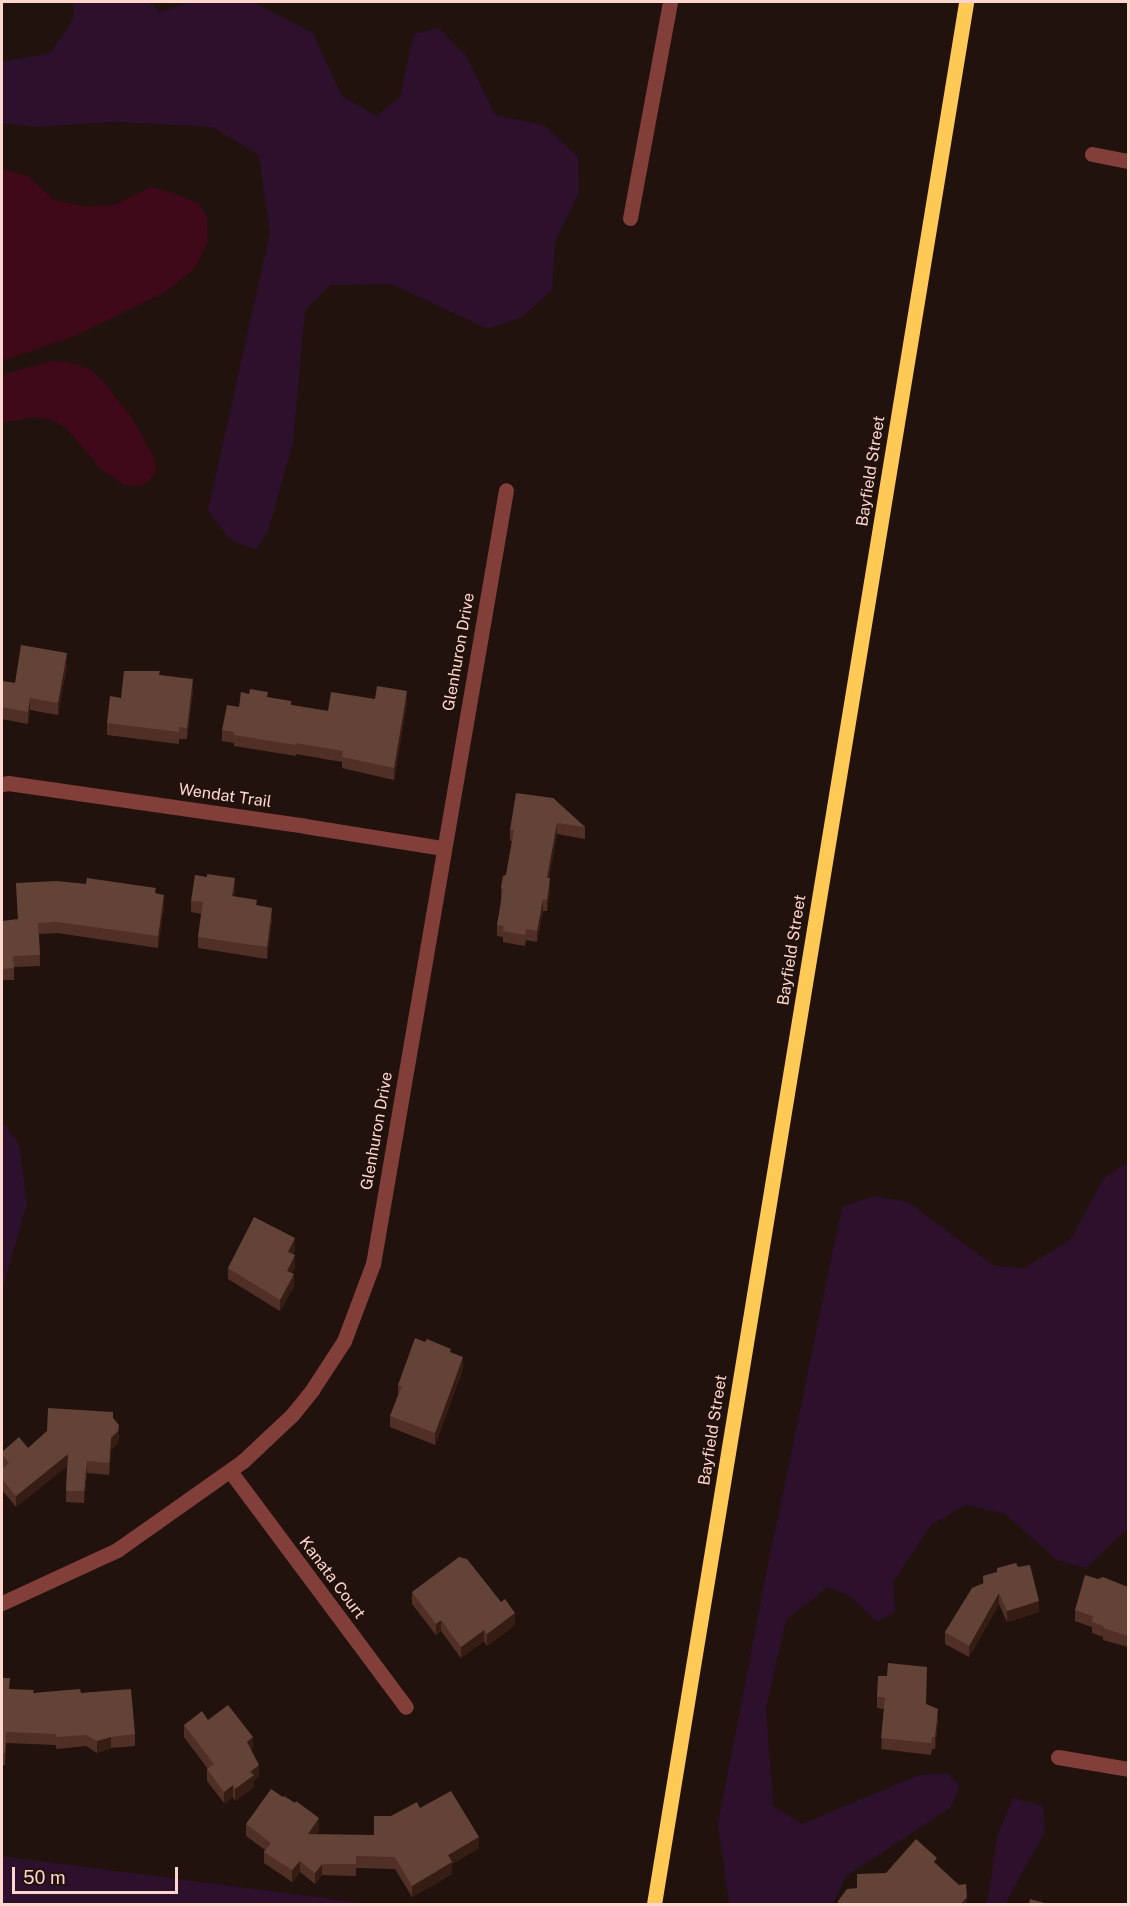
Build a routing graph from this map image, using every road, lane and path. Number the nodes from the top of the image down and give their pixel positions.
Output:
1 (670, 2) edge
2 (966, 2) edge
3 (1092, 154) dead end
4 (1128, 160) edge
5 (630, 218) dead end
6 (506, 490) dead end
7 (2, 784) edge
8 (443, 848) junction
9 (230, 1471) junction
10 (2, 1603) edge
11 (406, 1707) dead end
12 (1058, 1757) dead end
13 (1128, 1769) edge
14 (654, 1905) edge

1 - 5 street
2 - 14 main road, Bayfield Street
3 - 4 street
6 - 8 street, Glenhuron Drive
7 - 8 street, Wendat Trail
8 - 9 street, Glenhuron Drive
9 - 10 street, Glenhuron Drive
9 - 11 street, Kanata Court
12 - 13 street

